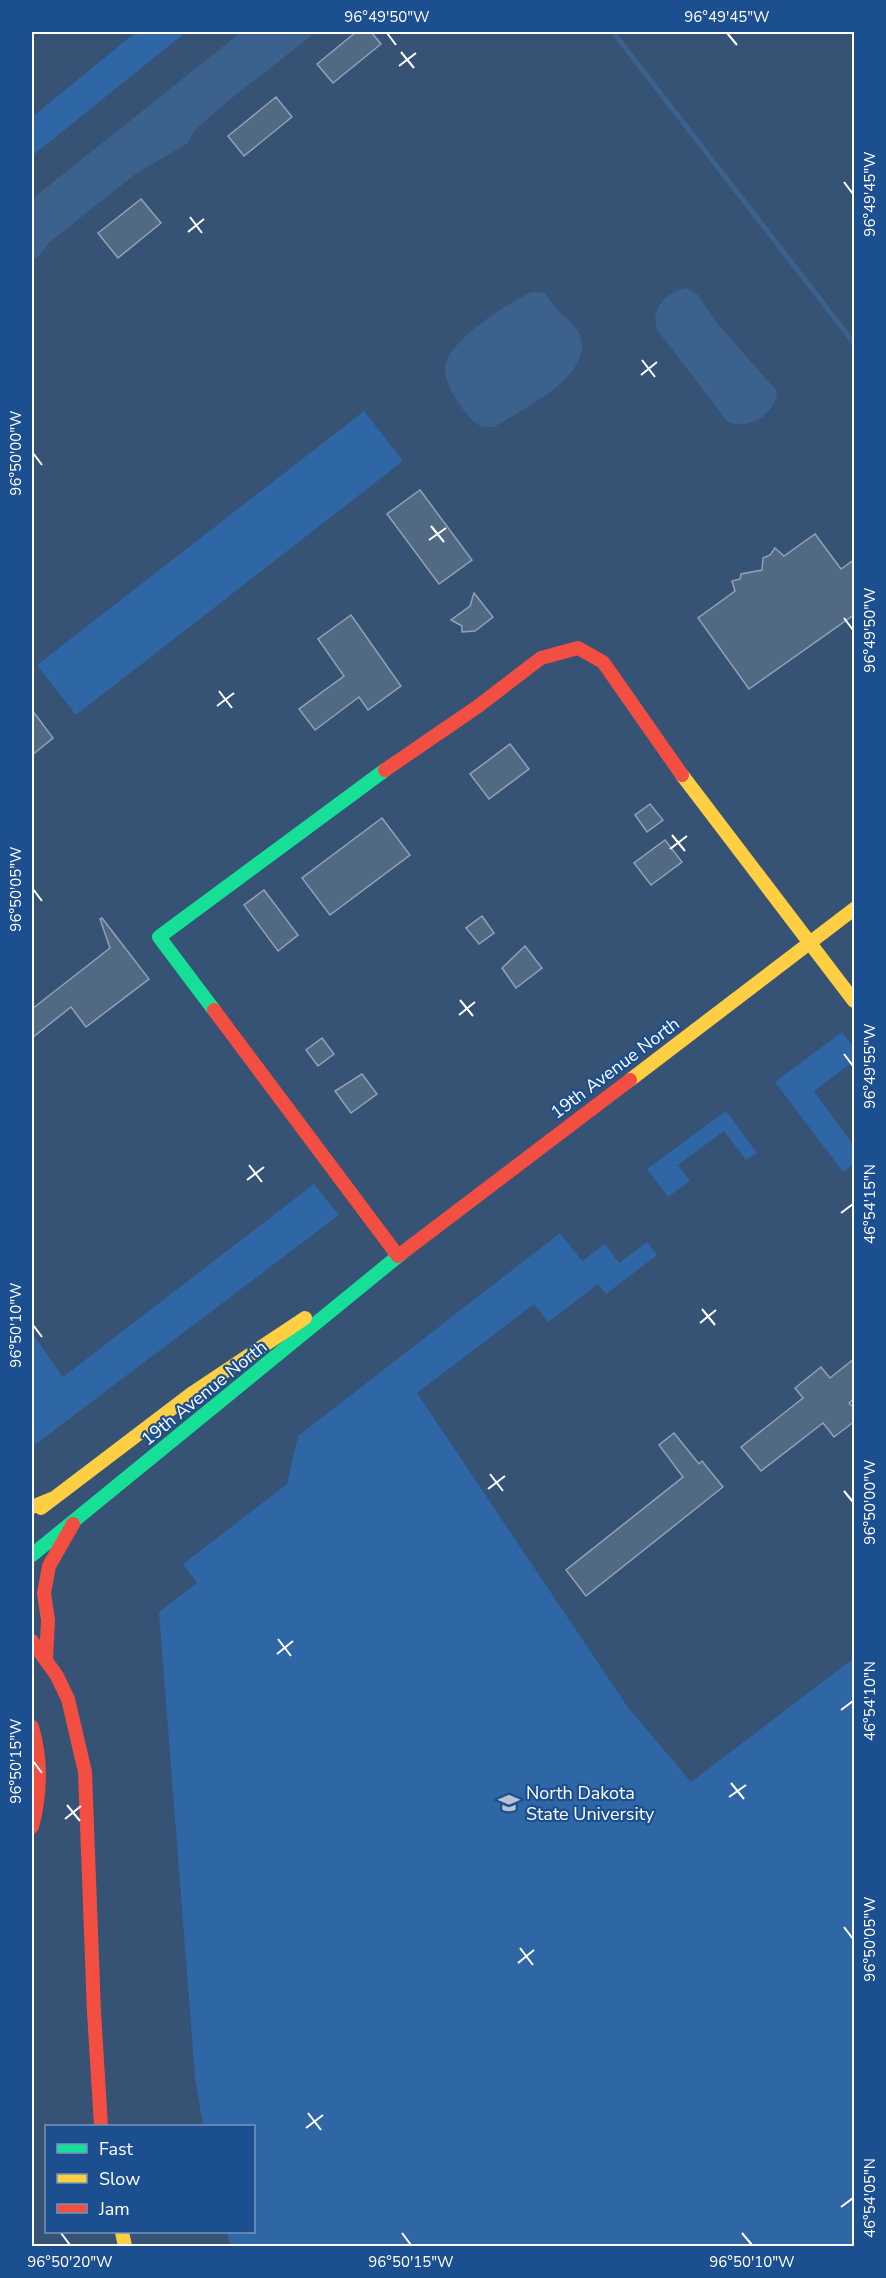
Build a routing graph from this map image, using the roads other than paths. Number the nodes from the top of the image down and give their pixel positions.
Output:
1 (855, 909) edge
2 (809, 944) junction
3 (855, 1001) edge
4 (398, 1256) junction
5 (54, 1498) junction
6 (32, 1507) edge
7 (32, 1515) edge
8 (73, 1524) junction
9 (32, 1556) edge
10 (32, 1641) edge
11 (46, 1659) junction
12 (32, 1727) edge
13 (32, 1827) edge
14 (101, 2125) edge

1 - 2 main road, 19th Avenue North
2 - 3 main road
2 - 4 main road, 19th Avenue North
2 - 4 main road
4 - 5 main road, 19th Avenue North
4 - 8 main road, 19th Avenue North
5 - 6 main road
5 - 7 main road, 19th Avenue North
8 - 9 main road, 19th Avenue North
8 - 11 main road
10 - 11 main road
11 - 14 main road
12 - 13 main road

